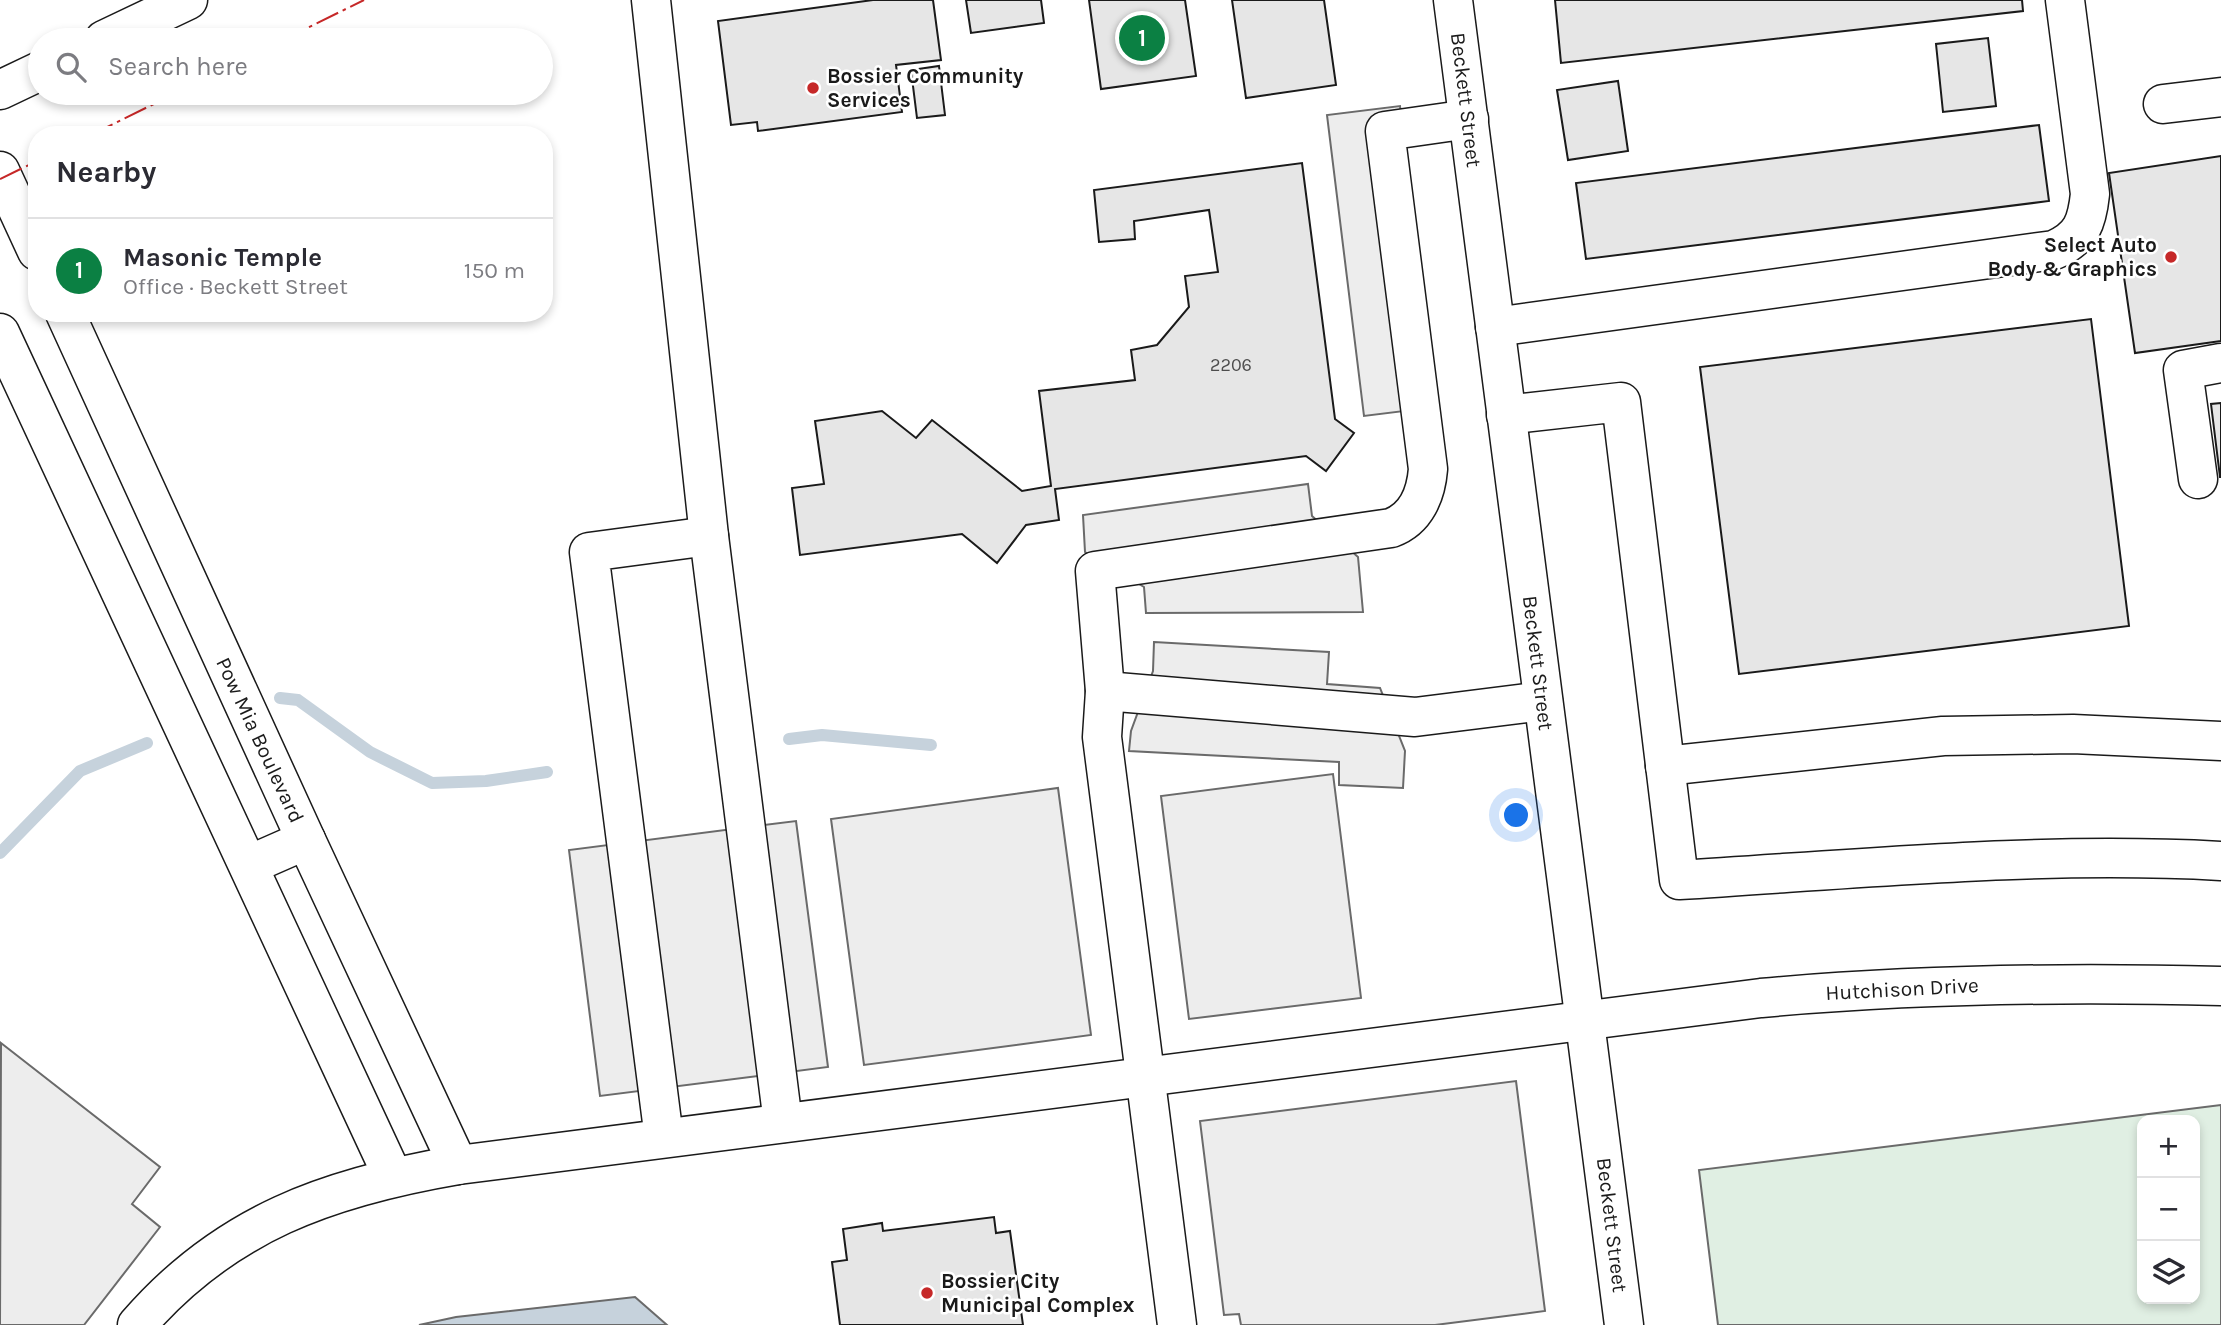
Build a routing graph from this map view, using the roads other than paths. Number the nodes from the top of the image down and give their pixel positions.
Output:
1 (188, 0) edge
2 (652, 0) edge
3 (1453, 0) edge
4 (2065, 0) edge
5 (129, 28) edge
6 (28, 77) edge
7 (0, 90) edge
8 (2221, 97) edge
9 (2163, 104) dead end
10 (1469, 120) junction
11 (0, 171) edge
12 (28, 232) edge
13 (69, 322) edge
14 (1495, 327) junction
15 (0, 333) edge
16 (2221, 363) edge
17 (1506, 415) junction
18 (2198, 479) dead end
19 (709, 536) junction
20 (1105, 691) junction
21 (1544, 702) junction
22 (2221, 741) edge
23 (1665, 766) junction
24 (306, 840) junction
25 (2221, 861) edge
26 (249, 865) junction
27 (2221, 986) edge
28 (1585, 1021) junction
29 (1145, 1077) junction
30 (783, 1123) junction
31 (664, 1138) junction
32 (458, 1165) junction
33 (393, 1177) junction
34 (137, 1325) edge
35 (1177, 1325) edge
36 (1625, 1325) edge

1 - 5 street
2 - 19 street
3 - 10 street, Beckett Street
4 - 14 street
6 - 7 street
8 - 9 street
10 - 14 street, Beckett Street
10 - 20 street
11 - 12 street
13 - 24 street, Pow Mia Boulevard
14 - 17 street, Beckett Street
15 - 26 street
16 - 18 street
17 - 21 street, Beckett Street
17 - 23 street
19 - 30 street
19 - 31 street
20 - 21 street
20 - 29 street
21 - 28 street, Beckett Street
22 - 23 street
23 - 25 street
24 - 26 street
24 - 32 street, Pow Mia Boulevard
26 - 33 street
27 - 28 street, Hutchison Drive
28 - 29 street, Hutchison Drive
28 - 36 street, Beckett Street
29 - 30 street, Hutchison Drive
29 - 35 street
30 - 31 street, Hutchison Drive
31 - 32 street, Hutchison Drive
32 - 33 street, Hutchison Drive
33 - 34 street, Hutchison Drive

